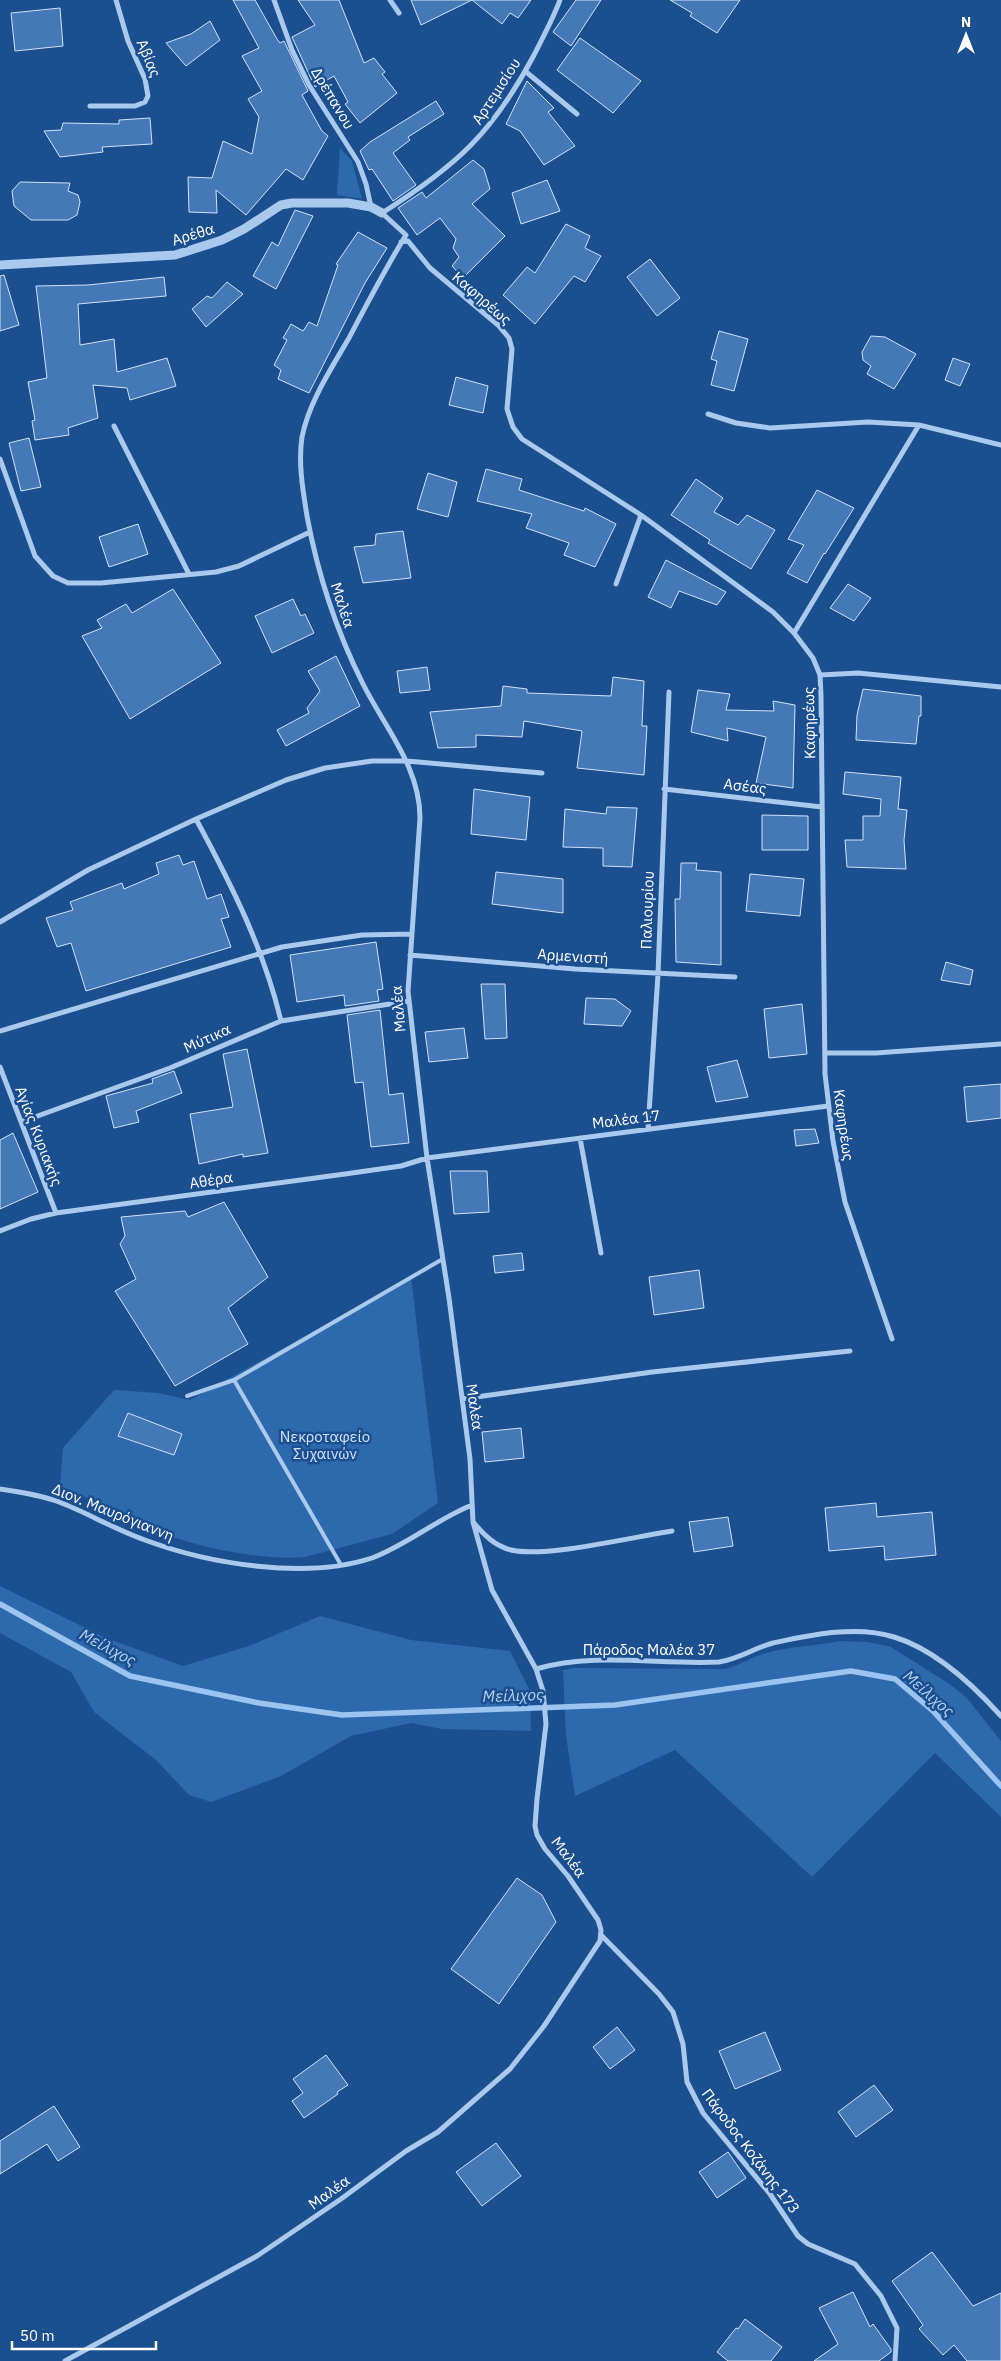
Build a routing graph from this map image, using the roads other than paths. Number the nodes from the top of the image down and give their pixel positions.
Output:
1 (116, 0) edge
2 (274, 0) edge
3 (390, 0) edge
4 (560, 0) edge
5 (398, 13) dead end
6 (525, 71) junction
7 (90, 106) dead end
8 (577, 114) dead end
9 (371, 207) junction
10 (382, 213) junction
11 (401, 242) junction
12 (0, 265) edge
13 (708, 414) dead end
14 (919, 425) junction
15 (114, 426) dead end
16 (1001, 445) edge
17 (0, 459) edge
18 (641, 515) junction
19 (310, 532) junction
20 (189, 574) junction
21 (616, 584) dead end
22 (794, 633) junction
23 (820, 675) junction
24 (1001, 687) edge
25 (669, 692) dead end
26 (407, 761) junction
27 (542, 773) dead end
28 (664, 789) junction
29 (822, 807) junction
30 (196, 819) junction
31 (0, 922) edge
32 (412, 934) junction
33 (260, 952) junction
34 (410, 955) junction
35 (658, 974) junction
36 (735, 978) dead end
37 (409, 1001) junction
38 (281, 1021) junction
39 (0, 1031) edge
40 (1001, 1044) edge
41 (825, 1052) junction
42 (0, 1067) edge
43 (828, 1106) junction
44 (21, 1122) junction
45 (648, 1129) junction
46 (580, 1138) junction
47 (427, 1158) junction
48 (56, 1214) junction
49 (0, 1231) edge
50 (601, 1253) dead end
51 (441, 1260) junction
52 (892, 1339) dead end
53 (850, 1350) dead end
54 (234, 1380) junction
55 (187, 1396) dead end
56 (462, 1399) junction
57 (0, 1489) edge
58 (472, 1505) junction
59 (474, 1522) junction
60 (672, 1531) dead end
61 (341, 1565) junction
62 (536, 1669) junction
63 (1001, 1716) edge
64 (601, 1936) junction
65 (64, 2361) edge
66 (895, 2361) edge

1 - 7 street, Αβίας
2 - 9 street, Δρέπανου
3 - 5 street
4 - 6 street, Αρτεμισίου
6 - 8 street
6 - 10 street, Αρτεμισίου
9 - 10 street, Αρέθα
9 - 12 street, Αρέθα
10 - 11 street
11 - 18 street, Καφηρέως
11 - 19 street, Μαλέα
13 - 14 street
14 - 16 street
14 - 22 street
15 - 20 street
17 - 20 street
18 - 21 street
18 - 22 street, Καφηρέως
19 - 20 street
19 - 26 street, Μαλέα
22 - 23 street, Καφηρέως
23 - 24 street
23 - 29 street, Καφηρέως
25 - 28 street, Παλιουρίου
26 - 27 street
26 - 30 street
26 - 32 street, Μαλέα
28 - 29 street, Ασέας
28 - 35 street, Παλιουρίου
29 - 41 street, Καφηρέως
30 - 31 street
30 - 33 street
32 - 33 street
32 - 34 street, Μαλέα
33 - 38 street
33 - 39 street
34 - 35 street, Αρμενιστή
34 - 37 street, Μαλέα
35 - 36 street, Αρμενιστή
35 - 45 street, Παλιουρίου
37 - 38 street, Μύτικα
37 - 47 street, Μαλέα
38 - 44 street, Μύτικα
40 - 41 street
41 - 43 street, Καφηρέως
42 - 44 street, Αγίας Κυριακής
43 - 45 street, Μαλέα 17
43 - 52 street, Καφηρέως
44 - 48 street, Αγίας Κυριακής
45 - 46 street, Μαλέα 17
46 - 47 street, Μαλέα 17
46 - 50 street
47 - 48 street, Αθέρα
47 - 51 street, Μαλέα
48 - 49 street, Αθέρα
51 - 54 lane
51 - 56 street, Μαλέα
53 - 56 street
54 - 55 lane
54 - 61 lane
56 - 58 street, Μαλέα
57 - 61 street, Διον. Μαυρόγιαννη
58 - 59 street, Μαλέα
58 - 61 street, Διον. Μαυρόγιαννη
59 - 60 street
59 - 62 street, Μαλέα
62 - 63 street, Πάροδος Μαλέα 37
62 - 64 street, Μαλέα
64 - 65 street, Μαλέα
64 - 66 street, Πάροδος Κοζάνης 173

